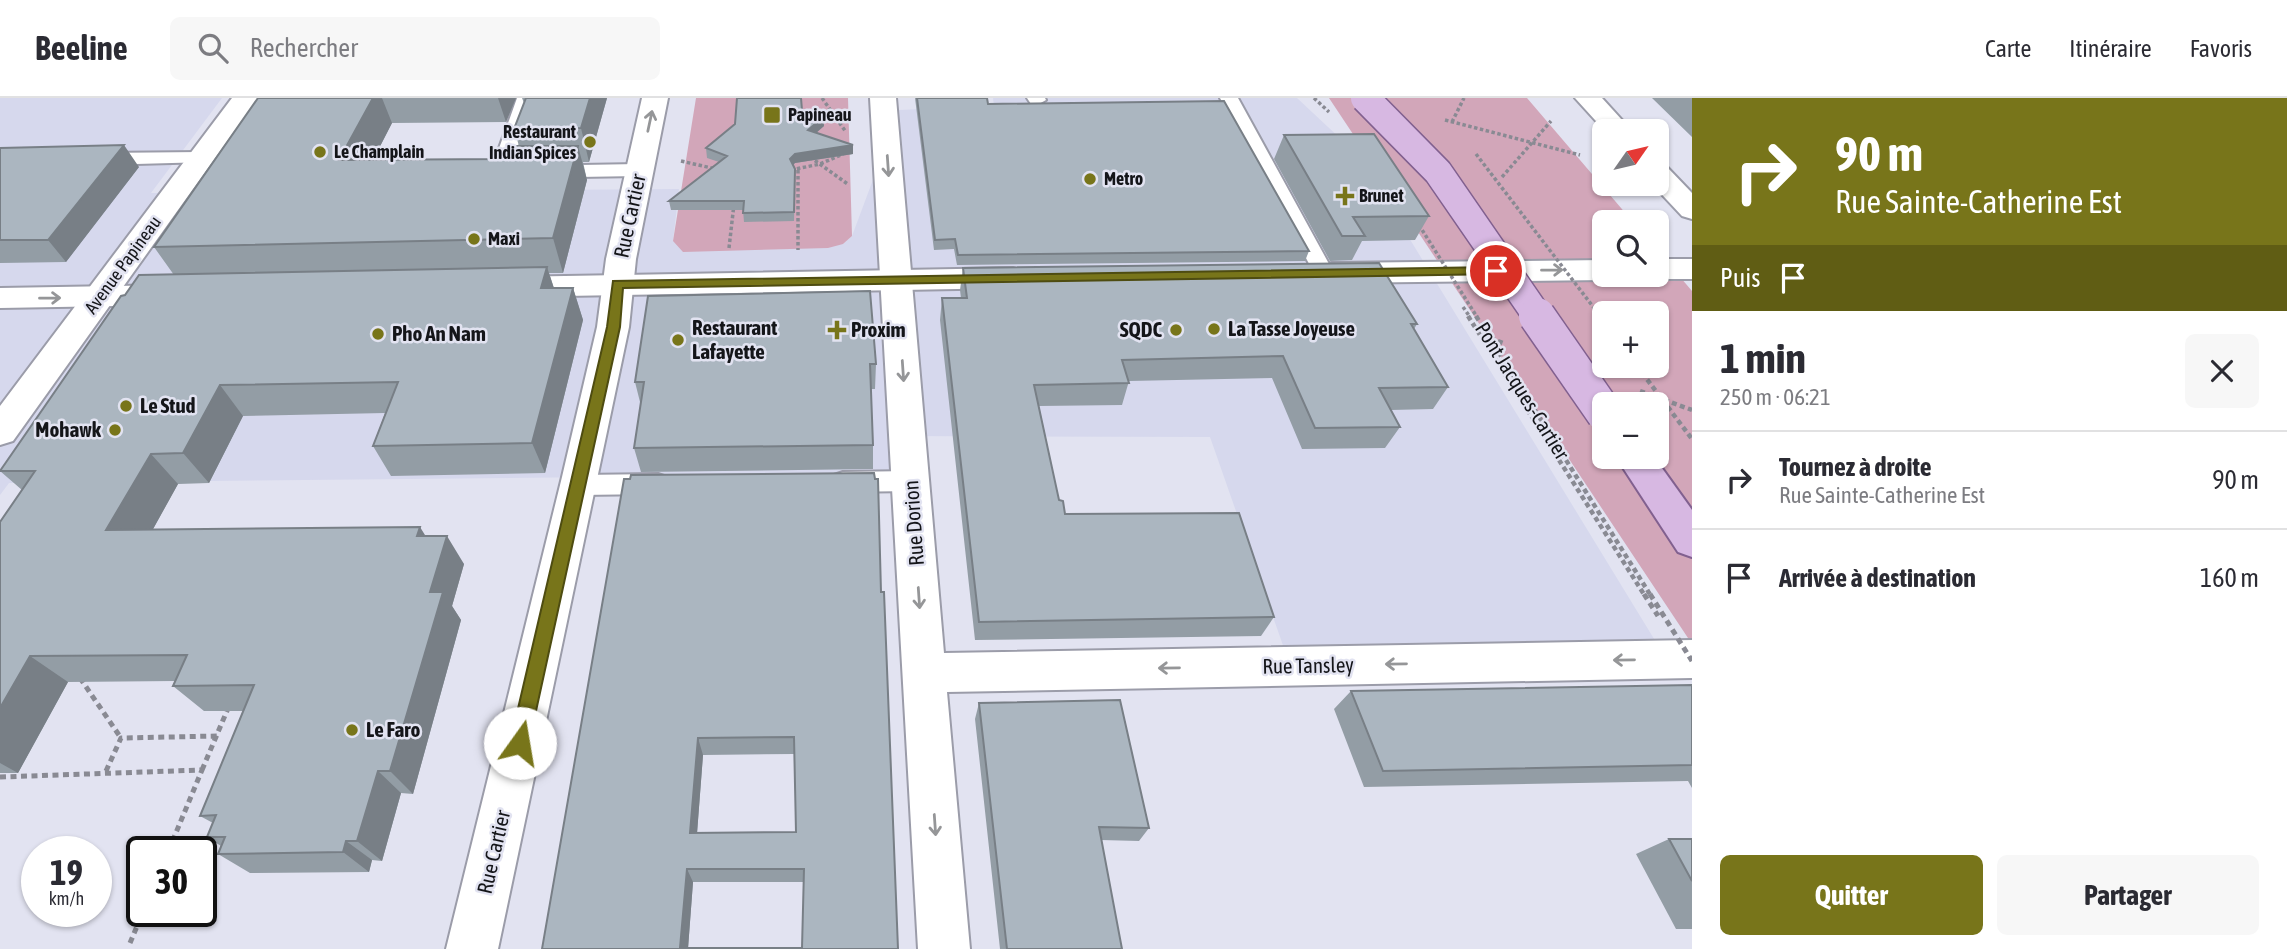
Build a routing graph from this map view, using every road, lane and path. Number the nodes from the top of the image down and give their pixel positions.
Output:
1 (245, 98) edge
2 (526, 98) edge
3 (655, 98) edge
4 (822, 98) edge
5 (883, 98) edge
6 (1229, 98) edge
7 (1314, 98) edge
8 (1365, 98) edge
9 (1464, 98) edge
10 (1588, 98) edge
11 (1330, 113) dead end
12 (1434, 115) dead end
13 (1608, 119) edge
14 (1551, 121) dead end
15 (1452, 122) junction
16 (849, 136) dead end
17 (1532, 143) junction
18 (1472, 149) dead end
19 (847, 151) edge
20 (1580, 155) dead end
21 (809, 156) edge
22 (201, 158) junction
23 (77, 160) edge
24 (680, 161) dead end
25 (720, 161) edge
26 (820, 164) junction
27 (711, 168) junction
28 (639, 170) junction
29 (724, 170) edge
30 (798, 170) junction
31 (787, 171) edge
32 (701, 177) edge
33 (1502, 177) dead end
34 (1670, 187) edge
35 (857, 190) dead end
36 (735, 196) edge
37 (1692, 210) edge
38 (1415, 219) edge
39 (798, 255) dead end
40 (728, 256) dead end
41 (1692, 268) edge
42 (1669, 269) edge
43 (1592, 270) edge
44 (1310, 273) joint
45 (1044, 277) edge
46 (896, 279) junction
47 (617, 284) junction
48 (479, 288) edge
49 (205, 294) edge
50 (99, 296) junction
51 (0, 298) edge
52 (1459, 301) dead end
53 (1592, 306) edge
54 (1646, 378) edge
55 (1592, 395) edge
56 (0, 432) edge
57 (1692, 439) edge
58 (1642, 469) edge
59 (911, 481) junction
60 (817, 482) edge
61 (682, 484) edge
62 (579, 485) junction
63 (1692, 541) edge
64 (1685, 652) edge
65 (74, 670) edge
66 (924, 673) junction
67 (231, 702) edge
68 (217, 736) junction
69 (121, 738) junction
70 (202, 770) junction
71 (105, 772) junction
72 (0, 777) edge
73 (175, 836) edge
74 (137, 927) edge
75 (130, 943) dead end
76 (472, 949) edge
77 (944, 949) edge

1 - 22 street, Avenue Papineau
2 - 28 lane
28 -> 3 street, Rue Cartier
4 - 16 path
5 -> 46 street, Rue Dorion
6 - 44 lane
7 - 11 path, bridge
8 - 55 main road, bridge
9 - 15 path
10 - 13 street
12 - 15 path
14 - 17 path
15 - 17 path
17 - 20 path
17 - 33 path
18 - 53 path, bridge
19 - 26 path
21 - 26 path
22 - 23 lane
22 - 50 street, Avenue Papineau
24 - 27 path
25 - 27 path
26 - 30 path
26 - 35 path
27 - 29 path
27 - 32 path
28 - 47 street, Rue Cartier
30 - 31 path
30 - 39 path
34 - 37 street
36 - 40 path
38 - 64 path, Pont Jacques-Cartier, bridge
41 - 42 street
44 -> 43 street
45 - 46 street
46 - 47 street
46 -> 59 street, Rue Dorion
47 - 48 street
47 - 62 street, Rue Cartier
49 - 50 street
51 -> 50 street
50 - 56 street, Avenue Papineau
52 - 64 path
54 - 57 path, bridge
58 - 63 main road
59 - 60 lane
59 -> 66 street, Rue Dorion
61 - 62 lane
62 - 76 street, Rue Cartier
64 -> 66 street, Rue Tansley
65 - 69 path
66 -> 77 street, Rue Dorion
67 - 68 path
68 - 69 path
68 - 70 path
69 - 71 path
70 - 71 path
70 - 73 path
71 - 72 path
74 - 75 path

